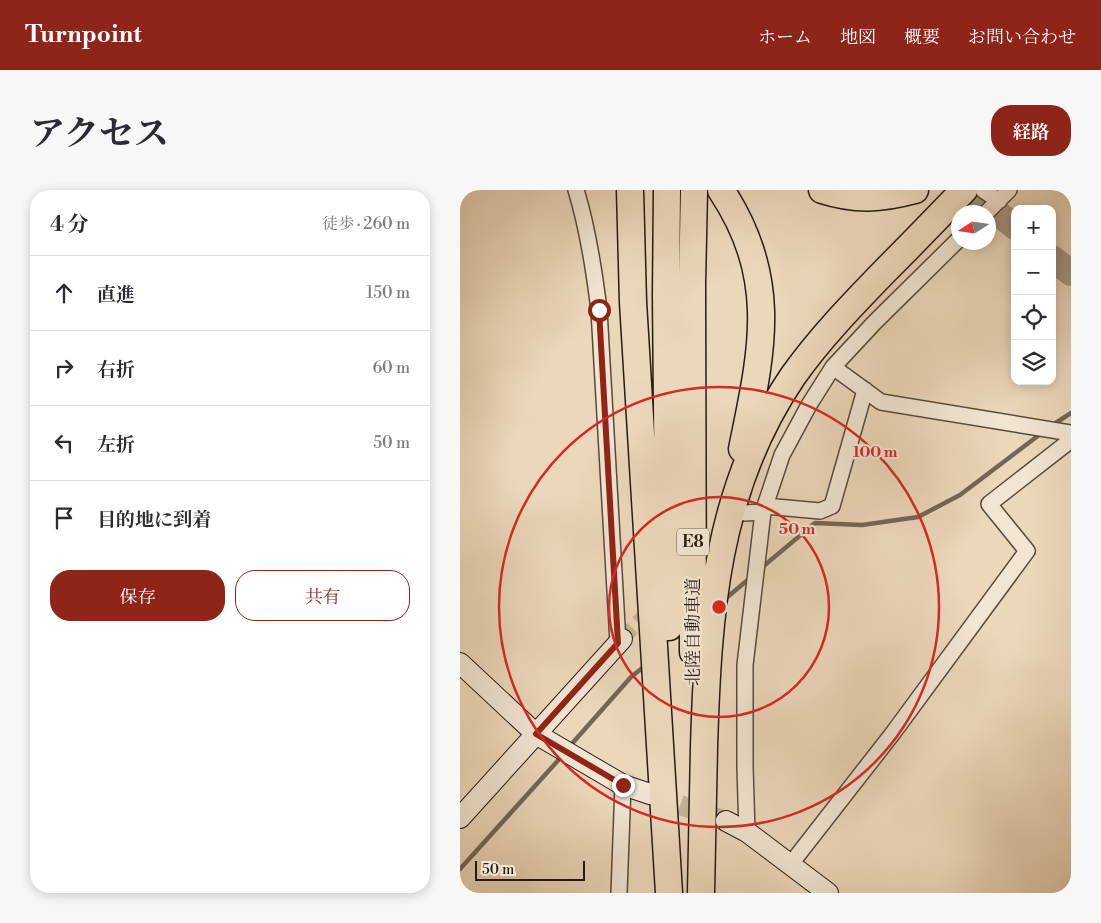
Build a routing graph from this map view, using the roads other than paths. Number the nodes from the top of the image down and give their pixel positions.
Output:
1 (576, 190) edge
2 (612, 190) edge
3 (630, 190) edge
4 (668, 190) edge
5 (694, 190) edge
6 (721, 190) edge
7 (822, 190) edge
8 (915, 190) edge
9 (964, 190) edge
10 (982, 190) edge
11 (1004, 195) edge
12 (994, 205) edge
13 (951, 247) edge
14 (633, 302) junction
15 (833, 367) junction
16 (866, 390) junction
17 (1071, 433) edge
18 (1071, 440) edge
19 (764, 509) junction
20 (736, 517) junction
21 (620, 641) joint
22 (460, 663) edge
23 (536, 734) junction
24 (623, 785) junction
25 (650, 794) tunnel mouth
26 (460, 818) edge
27 (726, 821) tunnel mouth
28 (747, 832) junction
29 (790, 864) junction
30 (619, 893) edge
31 (670, 893) edge
32 (697, 893) edge
33 (701, 893) edge
34 (828, 893) edge

1 - 21 street
2 - 14 highway
3 - 14 highway
4 - 31 highway, 北陸自動車道 / E8
5 - 32 highway, 北陸自動車道 / E8
6 - 20 highway
7 - 8 highway
9 - 20 highway
10 - 11 street
11 - 12 street
13 - 15 street
14 - 31 highway
15 - 16 street
15 - 19 street
16 - 17 street
16 - 19 street
18 - 29 street
19 - 20 street
19 - 28 street
20 - 33 highway
21 - 23 street
22 - 23 street
23 - 24 street
23 - 26 street
24 - 25 street
24 - 30 street
27 - 28 street
28 - 29 street
29 - 34 street

